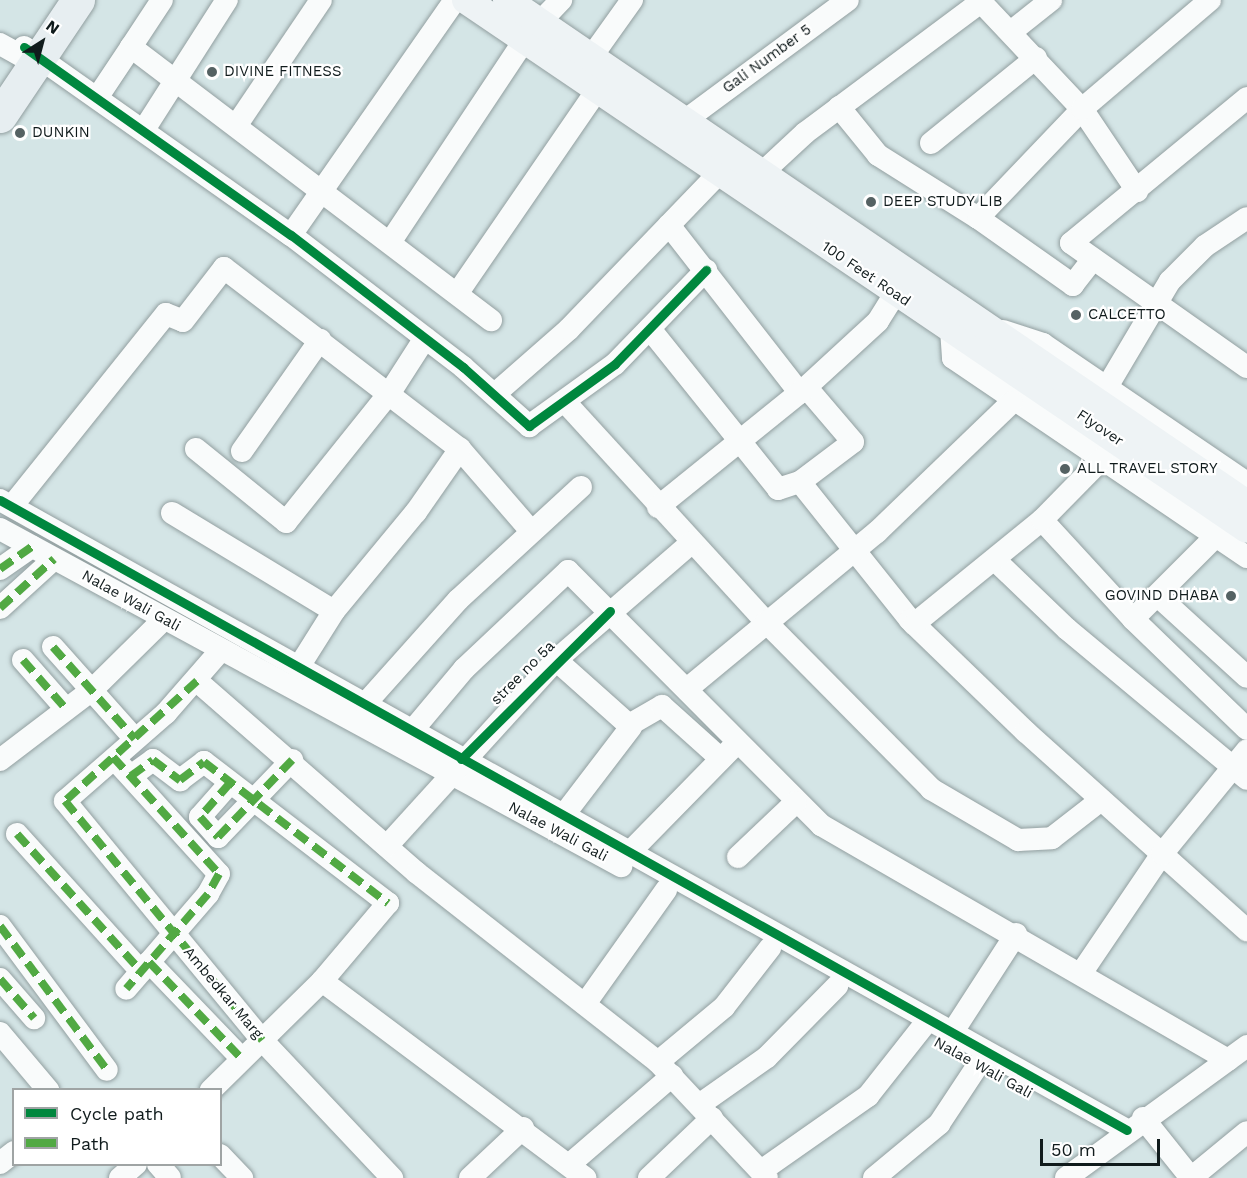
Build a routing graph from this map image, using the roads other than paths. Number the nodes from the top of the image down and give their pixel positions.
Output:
1 (53, 0) edge
2 (78, 0) edge
3 (162, 0) edge
4 (227, 0) edge
5 (321, 0) edge
6 (455, 0) edge
7 (466, 0) edge
8 (507, 0) edge
9 (561, 0) edge
10 (632, 0) edge
11 (1051, 0) edge
12 (1210, 0) edge
13 (834, 4) edge
14 (962, 6) edge
15 (532, 31) junction
16 (1012, 31) junction
17 (131, 47) junction
18 (21, 50) edge
19 (1036, 58) junction
20 (589, 73) junction
21 (175, 78) junction
22 (0, 85) edge
23 (99, 95) junction
24 (1247, 98) edge
25 (838, 107) junction
26 (1082, 109) junction
27 (0, 116) edge
28 (687, 119) junction
29 (238, 123) junction
30 (145, 128) junction
31 (931, 143) dead end
32 (719, 173) junction
33 (762, 173) junction
34 (322, 188) junction
35 (1137, 191) junction
36 (978, 218) junction
37 (1247, 218) edge
38 (669, 225) junction
39 (291, 235) junction
40 (391, 241) junction
41 (1092, 259) junction
42 (706, 270) junction
43 (459, 291) junction
44 (895, 294) junction
45 (1154, 303) junction
46 (491, 320) dead end
47 (979, 323) junction
48 (650, 329) junction
49 (951, 329) junction
50 (425, 338) junction
51 (320, 339) junction
52 (1243, 357) edge
53 (1107, 387) junction
54 (803, 390) junction
55 (390, 391) junction
56 (496, 393) junction
57 (1012, 402) junction
58 (566, 403) junction
59 (738, 441) junction
60 (196, 449) dead end
61 (460, 449) junction
62 (242, 451) dead end
63 (1102, 459) junction
64 (800, 482) junction
65 (1247, 483) edge
66 (580, 487) dead end
67 (6, 503) edge
68 (1247, 504) edge
69 (658, 507) junction
70 (172, 513) dead end
71 (1042, 520) junction
72 (1247, 529) edge
73 (0, 530) edge
74 (531, 531) junction
75 (1216, 536) junction
76 (691, 543) junction
77 (32, 547) junction
78 (854, 551) junction
79 (1247, 557) edge
80 (54, 559) junction
81 (994, 560) junction
82 (0, 569) edge
83 (1158, 596) junction
84 (0, 608) edge
85 (334, 611) junction
86 (610, 611) junction
87 (164, 619) junction
88 (1133, 619) junction
89 (766, 622) junction
90 (914, 624) junction
91 (53, 647) dead end
92 (221, 650) junction
93 (23, 660) dead end
94 (556, 660) junction
95 (300, 665) junction
96 (1247, 677) edge
97 (197, 681) junction
98 (687, 689) junction
99 (92, 690) junction
100 (364, 704) junction
101 (66, 710) junction
102 (631, 727) junction
103 (1247, 729) edge
104 (412, 731) junction
105 (135, 739) junction
106 (737, 743) junction
107 (113, 758) junction
108 (721, 759) junction
109 (0, 760) edge
110 (292, 760) junction
111 (1242, 765) edge
112 (455, 766) junction
113 (131, 776) junction
114 (230, 783) junction
115 (1101, 800) junction
116 (250, 801) junction
117 (795, 803) junction
118 (563, 816) junction
119 (16, 834) dead end
120 (387, 846) junction
121 (628, 853) junction
122 (1162, 854) junction
123 (738, 856) dead end
124 (666, 890) junction
125 (0, 926) edge
126 (1247, 930) edge
127 (173, 934) junction
128 (1016, 934) junction
129 (770, 948) junction
130 (145, 966) junction
131 (1082, 972) junction
132 (0, 979) edge
133 (322, 981) junction
134 (837, 986) junction
135 (126, 989) dead end
136 (585, 1004) junction
137 (34, 1018) dead end
138 (924, 1026) junction
139 (952, 1033) junction
140 (262, 1040) junction
141 (3, 1042) edge
142 (1247, 1046) edge
143 (242, 1059) junction
144 (1228, 1060) junction
145 (978, 1065) junction
146 (665, 1069) junction
147 (107, 1070) dead end
148 (47, 1088) edge
149 (212, 1088) edge
150 (705, 1112) junction
151 (523, 1128) junction
152 (1128, 1129) junction
153 (1247, 1132) edge
154 (12, 1154) edge
155 (222, 1157) edge
156 (0, 1163) edge
157 (160, 1166) edge
158 (578, 1171) edge
159 (764, 1175) edge
160 (170, 1178) edge
161 (242, 1178) edge
162 (392, 1178) edge
163 (470, 1178) edge
164 (649, 1178) edge
165 (874, 1178) edge
166 (1066, 1178) edge
167 (1191, 1178) edge

1 - 18 highway
2 - 18 highway
3 - 17 street
4 - 21 street
5 - 29 street
6 - 34 street
7 - 15 main road, 100 Feet Road
8 - 15 main road, 100 Feet Road
9 - 15 street
10 - 20 street
11 - 16 street
12 - 26 street
13 - 28 street, Gali Number 5
14 - 16 street
14 - 25 street
15 - 20 main road, 100 Feet Road
15 - 40 street
16 - 19 street
17 - 21 street
17 - 23 street
18 - 22 highway
18 - 23 street
18 - 27 highway
19 - 26 street
19 - 31 street
20 - 28 main road, 100 Feet Road
20 - 32 main road, 100 Feet Road
20 - 43 street
21 - 29 street
21 - 30 street
23 - 30 street
24 - 35 street
25 - 33 street
25 - 36 street
26 - 35 street
26 - 36 street
28 - 33 main road, 100 Feet Road
29 - 34 street
30 - 39 street
32 - 38 street
32 - 44 main road, 100 Feet Road
33 - 47 main road, 100 Feet Road
34 - 39 street
34 - 40 street
35 - 41 street
36 - 41 street
37 - 45 street
38 - 42 street
38 - 56 street
39 - 50 street
40 - 43 street
41 - 45 street
42 - 48 street
42 - 54 street
43 - 46 street
44 - 49 main road, 100 Feet Road
44 - 54 street
45 - 52 street
45 - 53 street
47 - 53 street, 100 Feet Road
47 - 68 main road, Flyover
48 - 58 street
48 - 59 street
49 - 57 street
49 - 72 main road, Flyover
50 - 55 street
50 - 56 street
51 - 55 street
51 - 62 street
51 - 67 street
53 - 65 street, 100 Feet Road
54 - 59 street
54 - 64 street
55 - 60 street
55 - 61 street
56 - 58 street
57 - 63 street
57 - 78 street
58 - 69 street
59 - 64 street
59 - 69 street
61 - 74 street
61 - 85 street
63 - 71 street
63 - 75 street
64 - 78 street
66 - 74 street
67 - 95 street
69 - 76 street
70 - 85 street
71 - 81 street
71 - 88 street
73 - 77 street, Nalae Wali Gali
74 - 100 street
75 - 79 street
75 - 83 street
76 - 86 street, stree no 5a
76 - 89 street
77 - 80 street, Nalae Wali Gali
77 - 82 street
78 - 89 street
78 - 90 street
80 - 84 street
80 - 87 street, Nalae Wali Gali
81 - 90 street
81 - 111 street
83 - 88 street
83 - 96 street
85 - 95 street
86 - 94 street, stree no 5a
86 - 98 street
86 - 104 street
87 - 92 street, Nalae Wali Gali
87 - 99 street
88 - 103 street
89 - 98 street
89 - 115 street
90 - 115 street
91 - 99 street
92 - 97 street
92 - 112 street, Nalae Wali Gali
93 - 101 street
94 - 102 street
94 - 112 street, stree no 5a
95 - 100 street
97 - 105 street
97 - 110 street
98 - 106 street
99 - 101 street
99 - 105 street
100 - 104 street
101 - 109 street
102 - 108 street
102 - 118 street
104 - 112 street
105 - 107 street
106 - 108 street
106 - 117 street
107 - 113 street
107 - 127 street, Ambedkar Marg
108 - 121 street
110 - 116 street
110 - 120 street
111 - 122 street
112 - 118 street
112 - 120 street, stree no 5a
112 - 124 street, Nalae Wali Gali
113 - 114 street
113 - 127 street
114 - 116 street
114 - 116 street
115 - 122 street
116 - 133 street
117 - 123 street
117 - 128 street
118 - 121 street
119 - 130 street
120 - 136 street
121 - 138 street
122 - 126 street
122 - 131 street
124 - 129 street, Nalae Wali Gali
124 - 136 street
125 - 147 street
127 - 130 street
127 - 140 street, Ambedkar Marg
128 - 131 street
128 - 139 street
129 - 134 street, Nalae Wali Gali
129 - 146 street
130 - 135 street
130 - 143 street
131 - 144 street
132 - 137 street
133 - 140 street
133 - 151 street
134 - 138 street, Nalae Wali Gali
134 - 150 street
136 - 146 street
138 - 139 street
138 - 145 street, Nalae Wali Gali
138 - 159 street
139 - 152 street
140 - 143 street
140 - 162 street, Ambedkar Marg
141 - 148 street
142 - 144 street
143 - 149 street
144 - 152 street
145 - 152 street, Nalae Wali Gali
145 - 165 street
146 - 150 street
146 - 158 street
150 - 159 street
150 - 164 street
151 - 158 street
151 - 163 street
152 - 166 street
152 - 167 street
153 - 167 street
154 - 156 street
155 - 161 street
157 - 160 street

